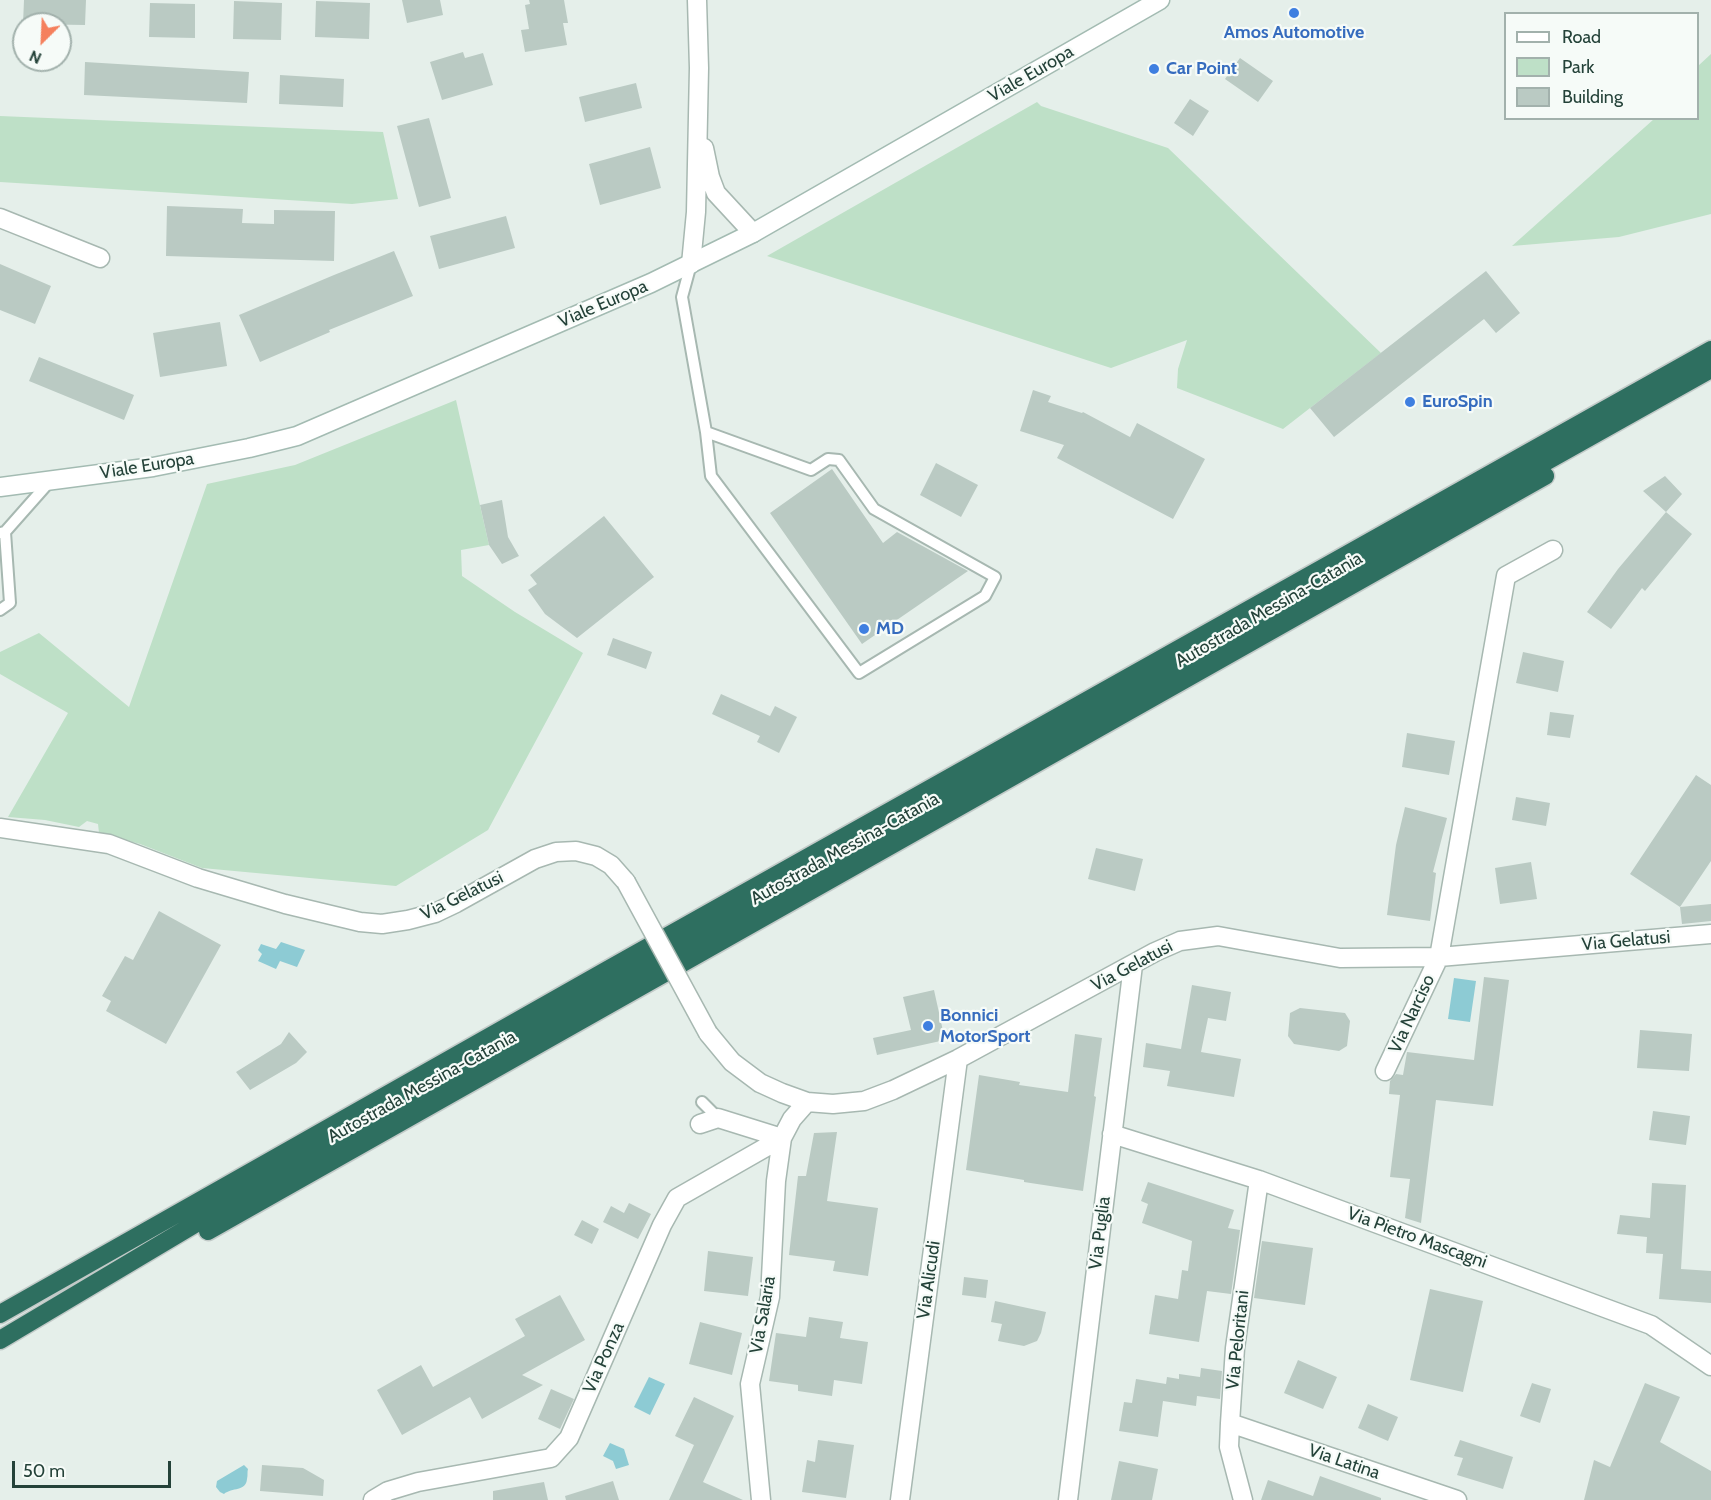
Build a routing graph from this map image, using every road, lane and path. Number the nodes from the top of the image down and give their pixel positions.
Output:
1 (697, 0) edge
2 (1160, 0) edge
3 (697, 111) junction
4 (0, 218) edge
5 (753, 233) junction
6 (100, 258) dead end
7 (691, 264) junction
8 (1711, 350) edge
9 (1711, 369) edge
10 (1711, 383) edge
11 (706, 432) junction
12 (52, 480) junction
13 (0, 487) edge
14 (3, 532) edge
15 (1553, 550) dead end
16 (0, 610) edge
17 (0, 828) edge
18 (1711, 934) edge
19 (1439, 957) junction
20 (1133, 965) junction
21 (958, 1059) junction
22 (1385, 1071) dead end
23 (807, 1101) junction
24 (702, 1102) dead end
25 (718, 1118) junction
26 (700, 1124) dead end
27 (1112, 1134) junction
28 (782, 1138) junction
29 (1259, 1180) junction
30 (0, 1314) edge
31 (0, 1340) edge
32 (0, 1351) edge
33 (1711, 1366) edge
34 (1230, 1423) junction
35 (373, 1500) edge
36 (761, 1500) edge
37 (900, 1500) edge
38 (1068, 1500) edge
39 (1243, 1500) edge
40 (1457, 1500) edge

1 - 3 street
2 - 5 street, Viale Europa
3 - 5 street
3 - 7 street
4 - 6 street
5 - 7 street, Viale Europa
7 - 11 lane
7 - 12 street, Viale Europa
8 - 30 highway, Autostrada Messina-Catania
9 - 31 highway
10 - 32 highway, Autostrada Messina-Catania
11 - 11 lane
12 - 13 street, Viale Europa
12 - 14 lane
14 - 16 lane
15 - 19 street, Via Narciso
17 - 23 street, Via Gelatusi, bridge
18 - 19 street, Via Gelatusi
19 - 20 street, Via Gelatusi
19 - 22 street, Via Narciso
20 - 21 street, Via Gelatusi
20 - 27 street, Via Puglia
21 - 23 street, Via Gelatusi
21 - 37 street, Via Alicudi
23 - 28 street, Via Salaria
24 - 25 lane
25 - 26 street
25 - 28 street
27 - 29 street, Via Pietro Mascagni
27 - 38 street, Via Puglia
28 - 35 street, Via Ponza
28 - 36 street, Via Salaria
29 - 33 street, Via Pietro Mascagni
29 - 34 street, Via Peloritani
34 - 39 street, Via Peloritani
34 - 40 street, Via Latina

